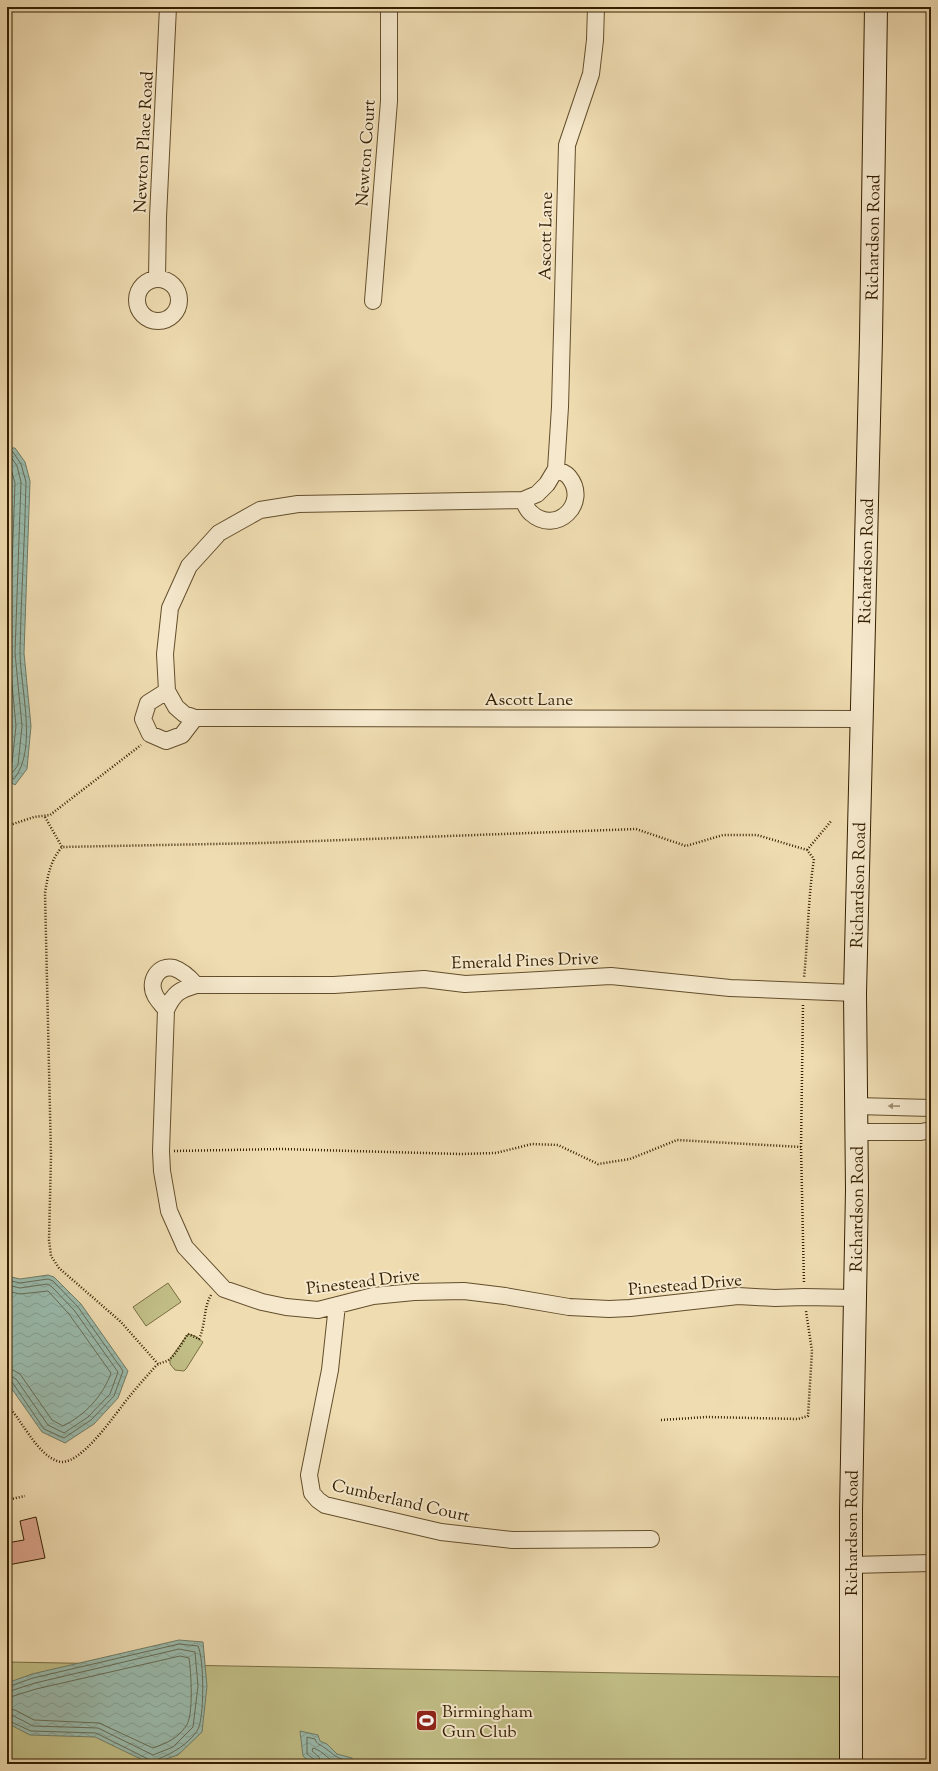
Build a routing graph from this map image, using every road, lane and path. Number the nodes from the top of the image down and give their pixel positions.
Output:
1 (168, 7) edge
2 (389, 7) edge
3 (596, 7) edge
4 (876, 7) edge
5 (157, 278) dead end
6 (373, 301) dead end
7 (556, 469) junction
8 (523, 500) junction
9 (167, 691) junction
10 (195, 718) junction
11 (862, 719) junction
12 (152, 735) junction
13 (45, 817) junction
14 (832, 820) dead end
15 (7, 826) edge
16 (62, 847) junction
17 (807, 850) junction
18 (196, 985) junction
19 (803, 991) junction
20 (856, 993) junction
21 (170, 1003) junction
22 (856, 1106) junction
23 (931, 1108) edge
24 (931, 1130) edge
25 (856, 1132) junction
26 (802, 1147) junction
27 (161, 1151) junction
28 (218, 1283) junction
29 (804, 1297) junction
30 (855, 1298) junction
31 (337, 1305) junction
32 (158, 1364) junction
33 (7, 1405) edge
34 (661, 1420) dead end
35 (24, 1496) dead end
36 (7, 1500) edge
37 (651, 1540) dead end
38 (931, 1563) edge
39 (851, 1565) junction
40 (851, 1764) edge

1 - 5 street, Newton Place Road
2 - 6 street, Newton Court
3 - 7 street, Ascott Lane
4 - 11 street, Richardson Road
7 - 8 street, Ascott Lane
7 - 8 street
8 - 9 street, Ascott Lane
9 - 10 street, Ascott Lane
9 - 12 street
10 - 11 street, Ascott Lane
10 - 12 street
11 - 20 street, Richardson Road
12 - 13 path
13 - 15 path
13 - 16 path
14 - 17 path
16 - 17 path
16 - 32 path
17 - 19 path
18 - 19 street, Emerald Pines Drive
18 - 21 street, Emerald Pines Drive
18 - 21 street
19 - 20 street, Emerald Pines Drive
19 - 26 path
20 - 22 street, Richardson Road
21 - 27 street, Pinestead Drive
23 -> 22 street
22 - 25 street, Richardson Road
24 - 25 street
25 - 30 street, Richardson Road
26 - 27 path
26 - 29 path
27 - 28 street, Pinestead Drive
28 - 31 street, Pinestead Drive
28 - 32 path
29 - 30 street, Pinestead Drive
29 - 31 street, Pinestead Drive
29 - 34 path
30 - 39 street, Richardson Road
31 - 37 street, Cumberland Court
32 - 33 path
35 - 36 path
38 - 39 street
39 - 40 street, Richardson Road

